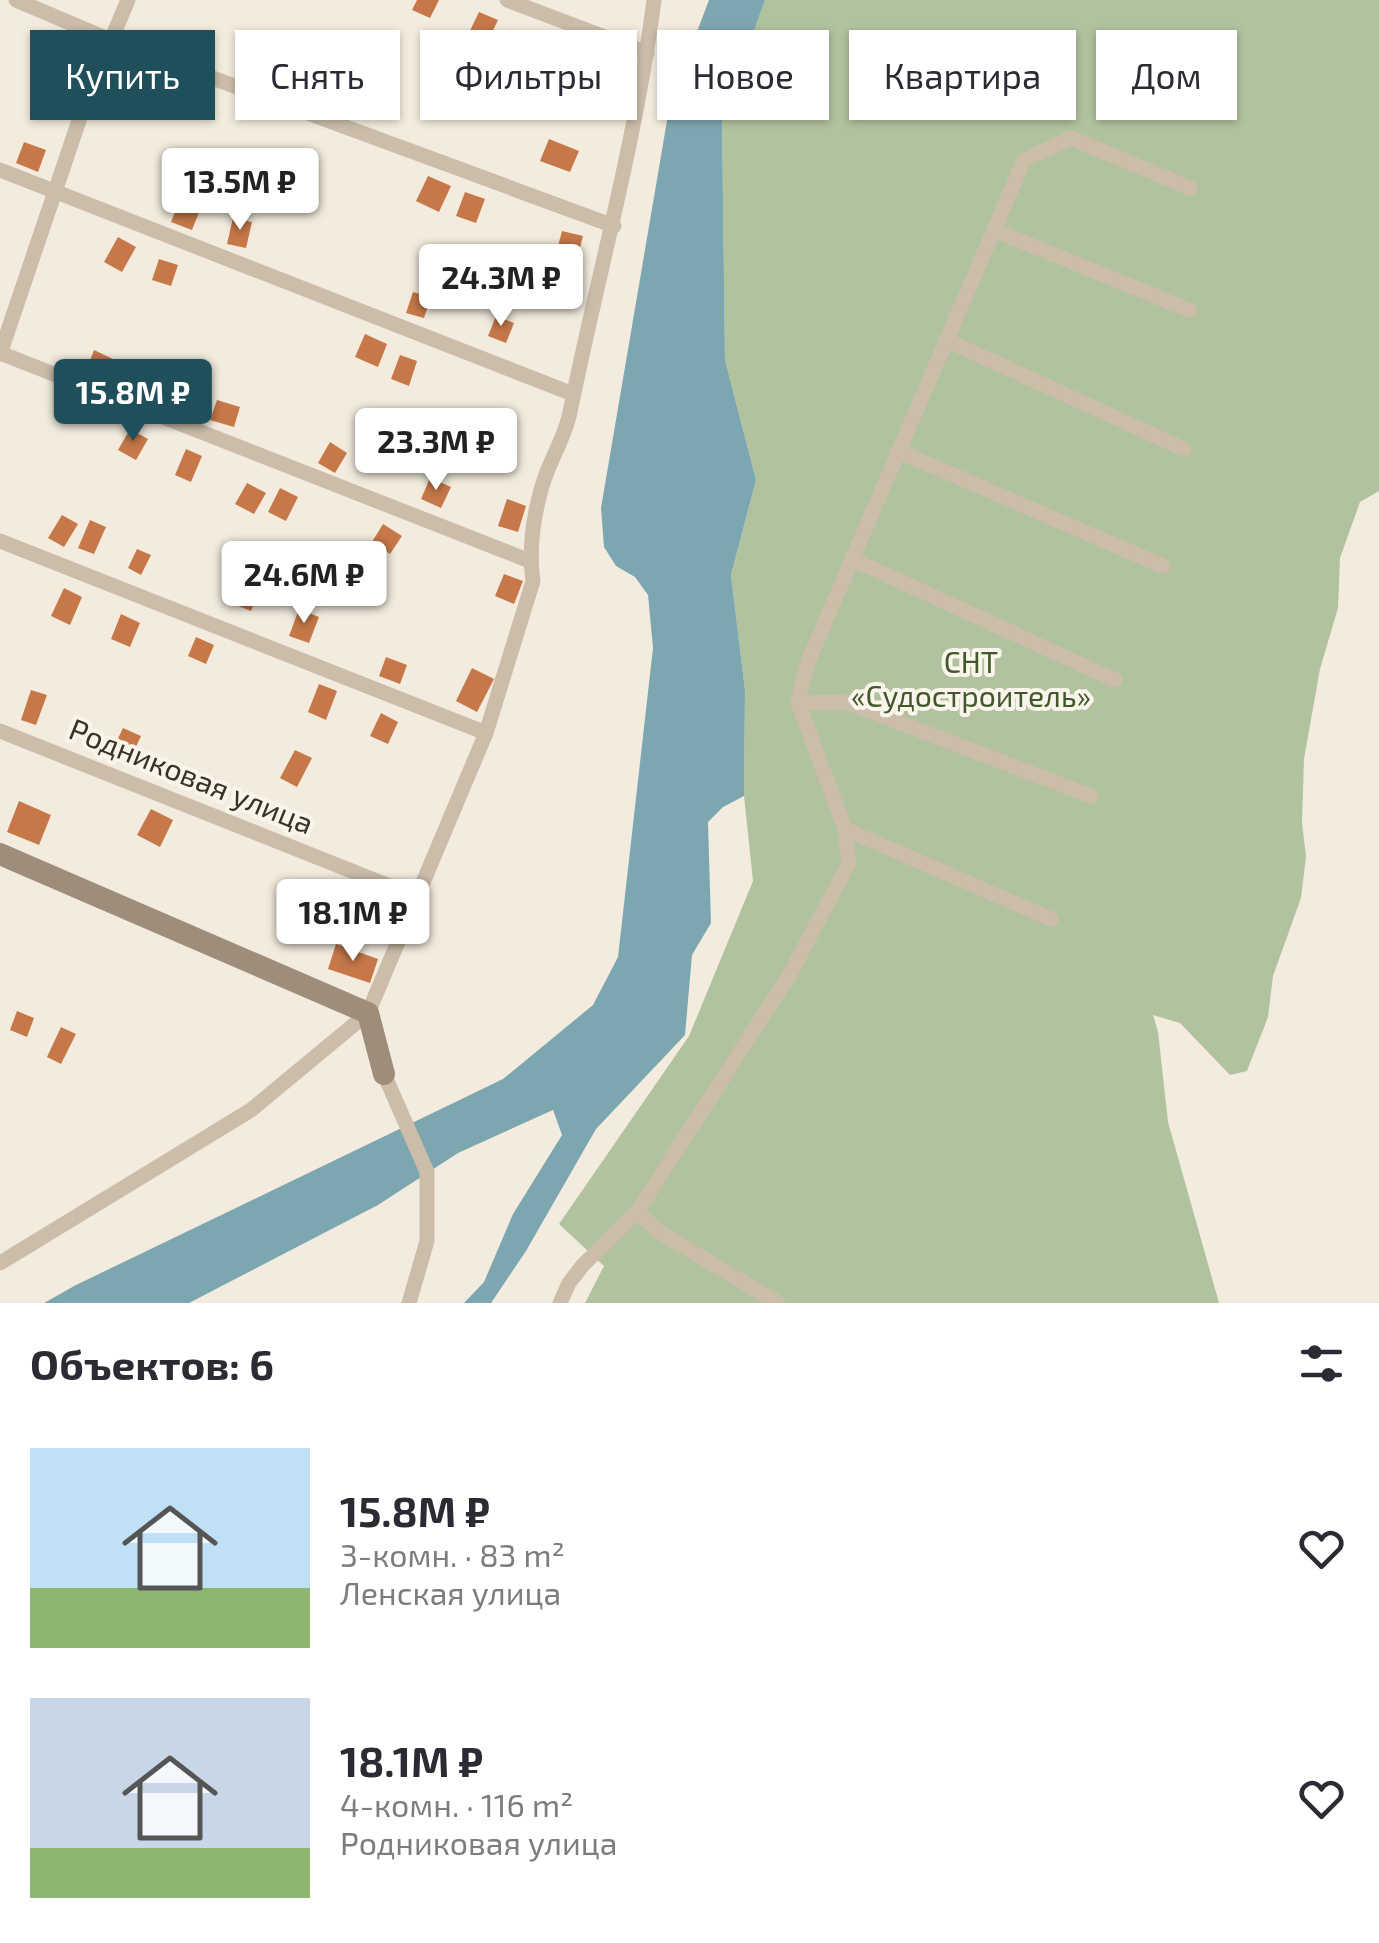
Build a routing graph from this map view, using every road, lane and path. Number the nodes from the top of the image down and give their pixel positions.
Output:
1 (16, 0) edge
2 (128, 0) edge
3 (506, 0) edge
4 (654, 0) edge
5 (86, 30) edge
6 (114, 30) edge
7 (647, 53) junction
8 (215, 79) edge
9 (81, 120) edge
10 (0, 170) edge
11 (1190, 188) dead end
12 (55, 191) junction
13 (614, 226) junction
14 (994, 230) junction
15 (1189, 310) dead end
16 (946, 340) junction
17 (0, 354) edge
18 (573, 394) junction
19 (1184, 449) dead end
20 (898, 451) junction
21 (0, 542) edge
22 (852, 558) junction
23 (530, 561) junction
24 (1163, 566) dead end
25 (1115, 680) dead end
26 (798, 703) junction
27 (0, 731) edge
28 (486, 732) junction
29 (1091, 796) dead end
30 (845, 829) junction
31 (0, 854) edge
32 (418, 896) junction
33 (1051, 919) dead end
34 (368, 1013) junction
35 (384, 1074) joint
36 (637, 1212) junction
37 (0, 1263) edge
38 (408, 1303) edge
39 (560, 1303) edge
40 (778, 1303) edge

1 - 5 street
2 - 6 street
3 - 7 street
4 - 7 street
7 - 13 street
8 - 13 street
9 - 12 street
10 - 12 street
11 - 14 street
12 - 17 street
12 - 18 street
13 - 18 street
14 - 15 street
14 - 16 street
16 - 19 street
16 - 20 street
17 - 23 street
18 - 23 street
20 - 22 street
20 - 24 street
21 - 28 street
22 - 25 street
22 - 26 street
23 - 28 street
26 - 29 street
26 - 30 street
27 - 32 street, Родниковая улица
28 - 32 street
30 - 33 street
30 - 36 street
31 - 34 street
32 - 34 street
34 - 35 street
34 - 37 street
35 - 38 street
36 - 39 street
36 - 40 street

